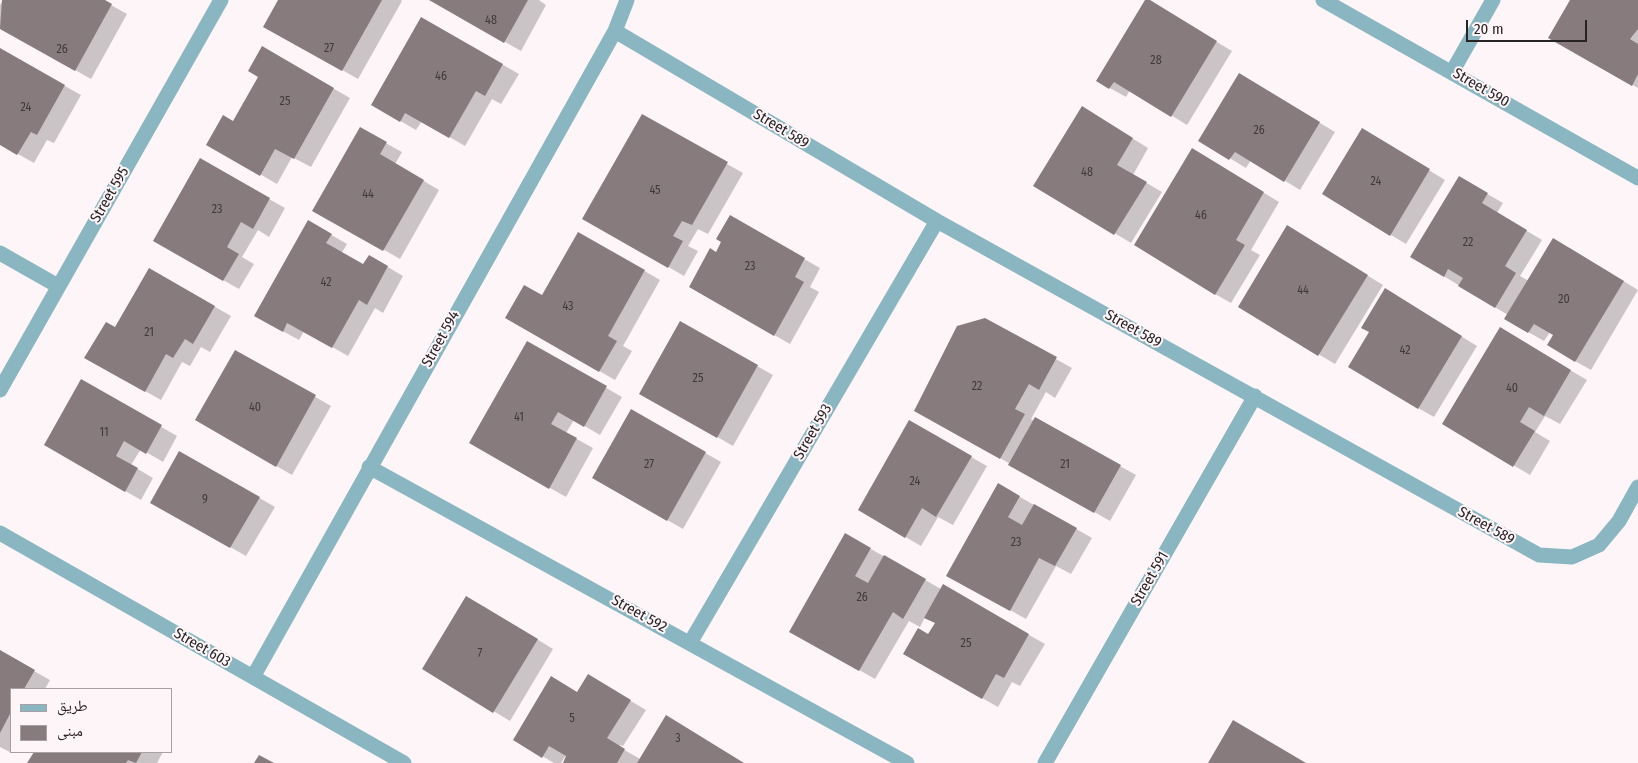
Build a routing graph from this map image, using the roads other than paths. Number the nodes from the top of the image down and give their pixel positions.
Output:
1 (221, 0) edge
2 (627, 0) edge
3 (1322, 0) edge
4 (1493, 0) edge
5 (615, 31) junction
6 (1452, 72) junction
7 (1638, 178) edge
8 (937, 221) junction
9 (0, 253) edge
10 (58, 286) junction
11 (0, 390) edge
12 (1255, 396) junction
13 (369, 467) junction
14 (1638, 487) edge
15 (0, 533) edge
16 (690, 642) junction
17 (252, 677) junction
18 (404, 763) edge
19 (907, 763) edge
20 (1045, 763) edge

1 - 10 street, Street 595
2 - 5 street, Street 594
3 - 6 street, Street 590
4 - 6 street
5 - 8 street, Street 589
5 - 13 street, Street 594
6 - 7 street, Street 590
8 - 12 street, Street 589
8 - 16 street, Street 593
9 - 10 street
10 - 11 street, Street 595
12 - 14 street, Street 589
12 - 20 street, Street 591
13 - 16 street, Street 592
13 - 17 street, Street 594
15 - 17 street, Street 603
16 - 19 street, Street 592
17 - 18 street, Street 603

